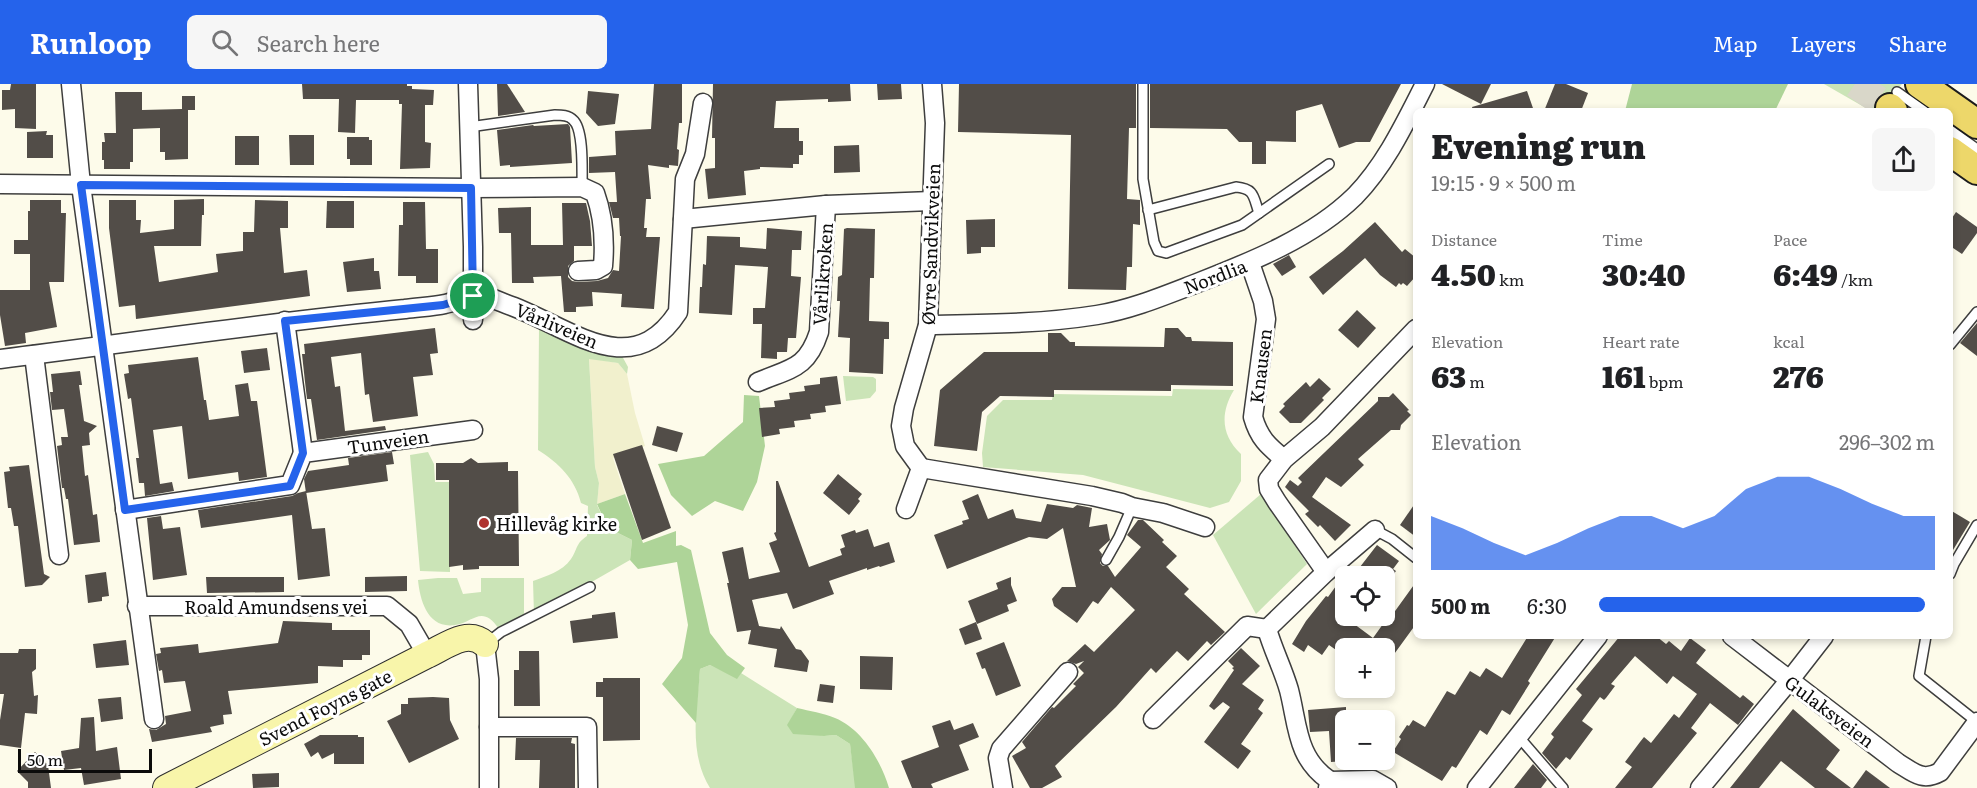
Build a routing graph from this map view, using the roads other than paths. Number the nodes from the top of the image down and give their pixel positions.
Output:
1 (71, 84) edge
2 (468, 84) edge
3 (932, 84) edge
4 (1143, 84) edge
5 (1425, 84) edge
6 (1900, 99) edge
7 (703, 103) dead end
8 (1918, 108) edge
9 (1928, 108) edge
10 (1953, 116) edge
11 (1977, 124) edge
12 (470, 127) junction
13 (1953, 132) edge
14 (1977, 149) edge
15 (1953, 153) edge
16 (1329, 164) dead end
17 (1977, 170) edge
18 (0, 183) edge
19 (81, 185) junction
20 (582, 187) junction
21 (471, 188) junction
22 (932, 201) junction
23 (826, 205) junction
24 (1148, 210) junction
25 (1259, 213) junction
26 (683, 219) junction
27 (1250, 263) junction
28 (578, 271) dead end
29 (473, 296) junction
30 (1977, 312) edge
31 (473, 320) dead end
32 (285, 321) junction
33 (928, 325) junction
34 (1413, 332) edge
35 (1953, 341) edge
36 (103, 345) junction
37 (34, 355) junction
38 (0, 359) edge
39 (758, 382) dead end
40 (473, 430) dead end
41 (303, 453) junction
42 (1284, 459) junction
43 (921, 468) junction
44 (1132, 507) junction
45 (906, 509) dead end
46 (125, 510) junction
47 (1977, 525) edge
48 (1206, 527) dead end
49 (1376, 530) joint
50 (59, 555) dead end
51 (1413, 556) edge
52 (1106, 560) dead end
53 (1953, 560) edge
54 (1326, 572) junction
55 (590, 588) dead end
56 (137, 606) junction
57 (1267, 628) junction
58 (1596, 639) edge
59 (1736, 639) edge
60 (1822, 639) edge
61 (1925, 639) edge
62 (485, 644) junction
63 (427, 655) junction
64 (1068, 672) dead end
65 (1790, 681) junction
66 (1153, 719) dead end
67 (154, 720) dead end
68 (1977, 722) edge
69 (489, 728) junction
70 (1518, 736) junction
71 (1931, 782) edge
72 (1329, 785) edge
73 (166, 788) edge
74 (489, 788) edge
75 (588, 788) edge
76 (1003, 788) edge
77 (1387, 788) edge
78 (1477, 788) edge
79 (1563, 788) edge
80 (1700, 788) edge

1 - 19 street
2 - 12 street
3 - 22 street, Øvre Sandvikveien
4 - 24 lane
5 - 27 street, Nordlia
6 - 8 lane
6 - 9 main road
7 - 26 street, Vårliveien
10 - 11 main road
12 - 20 lane
12 - 21 street
13 - 14 lane
15 - 17 main road
16 - 25 lane
18 - 19 street
19 - 21 street
19 - 36 street
20 - 21 street
20 - 28 street
21 - 29 street
22 - 23 street, Vårlikroken
22 - 33 street, Øvre Sandvikveien
23 - 26 street, Vårlikroken
23 - 39 street, Vårlikroken
24 - 25 lane
24 - 25 lane
26 - 29 street, Vårliveien
27 - 33 street, Nordlia
27 - 42 street, Knausen
29 - 31 street
29 - 32 street, Vårliveien
30 - 35 lane
32 - 36 street, Vårliveien
32 - 41 street
33 - 43 street, Øvre Sandvikveien
34 - 42 street
36 - 37 street, Vårliveien
36 - 46 street
37 - 38 street, Vårliveien
37 - 50 street
40 - 41 street, Tunveien
41 - 46 street
42 - 54 street
43 - 44 street
43 - 45 street
44 - 48 street
44 - 52 lane
46 - 56 street
47 - 53 lane
49 - 51 lane
49 - 54 street
54 - 57 street
55 - 62 lane
56 - 63 street, Roald Amundsens vei
56 - 67 street
57 - 66 street
57 - 72 street
58 - 70 street
59 - 65 street, Gulaksveien
60 - 65 street
61 - 68 lane
62 - 63 street, Svend Foyns gate
62 - 69 street
63 - 73 street, Svend Foyns gate
64 - 76 street
65 - 71 street, Gulaksveien
65 - 80 street
68 - 71 street, Gulaksveien
69 - 74 street
69 - 75 street
70 - 78 street
70 - 79 lane
72 - 77 street

